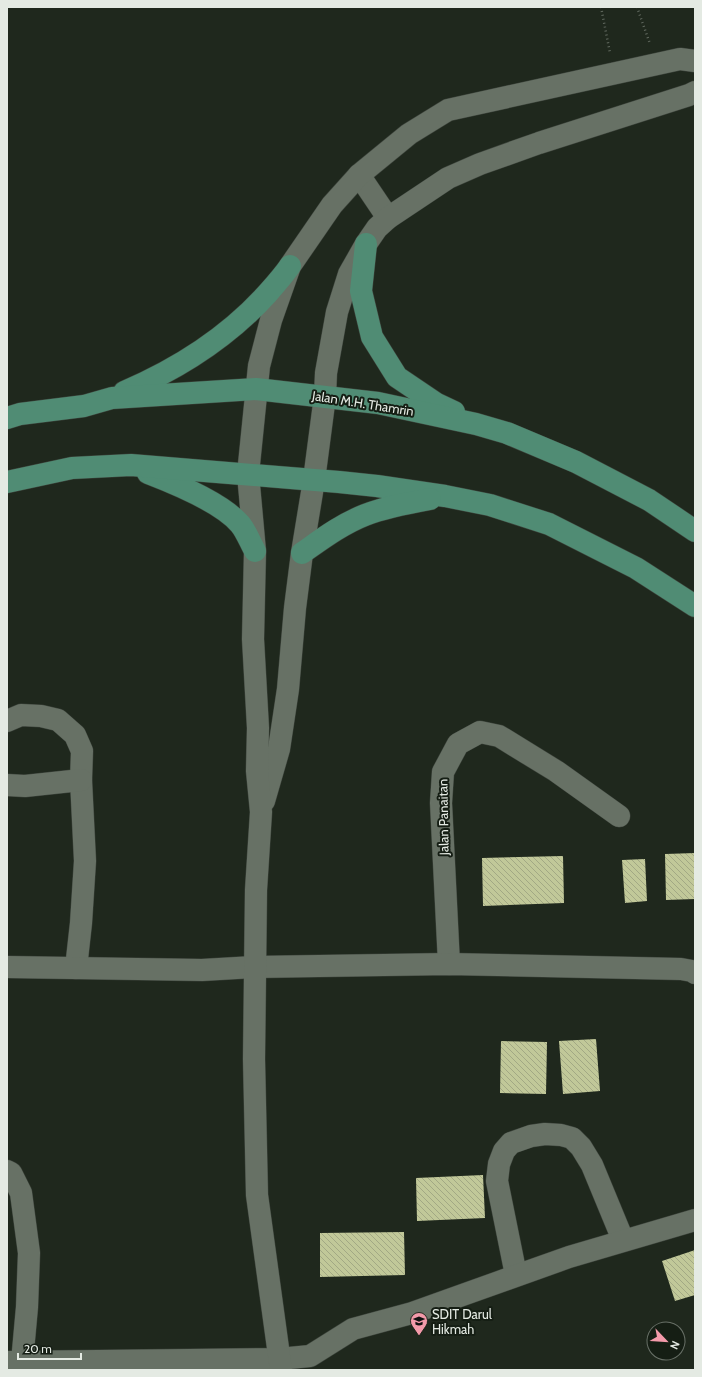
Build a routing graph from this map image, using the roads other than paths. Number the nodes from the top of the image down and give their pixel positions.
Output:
1 (695, 61) edge
2 (695, 92) edge
3 (359, 176) junction
4 (388, 218) junction
5 (366, 244) junction
6 (290, 266) junction
7 (256, 389) junction
8 (325, 396) junction
9 (112, 398) junction
10 (7, 418) edge
11 (476, 424) junction
12 (131, 466) junction
13 (248, 474) junction
14 (314, 480) junction
15 (7, 482) edge
16 (445, 496) junction
17 (695, 531) edge
18 (255, 551) junction
19 (302, 553) junction
20 (695, 606) edge
21 (7, 721) edge
22 (80, 780) junction
23 (7, 786) edge
24 (260, 812) junction
25 (619, 816) dead end
26 (449, 964) junction
27 (7, 967) edge
28 (254, 967) junction
29 (76, 968) junction
30 (695, 973) edge
31 (7, 1171) edge
32 (695, 1220) edge
33 (623, 1240) junction
34 (516, 1275) junction
35 (14, 1362) edge
36 (280, 1365) edge

1 - 3 street
2 - 4 street
3 - 4 street
3 - 6 street
4 - 5 street
5 - 8 street
5 - 11 main road
6 - 7 street
6 - 9 main road
7 - 8 main road, Jalan M.H. Thamrin
7 - 9 main road, Jalan M.H. Thamrin
7 - 13 street
8 - 11 main road, Jalan M.H. Thamrin
8 - 14 street
9 - 10 main road, Jalan M.H. Thamrin
11 - 17 main road, Jalan M.H. Thamrin
12 - 13 main road
12 - 15 main road
12 - 18 main road
13 - 14 main road
13 - 18 street
14 - 16 main road
14 - 19 street
16 - 19 main road
16 - 20 main road
18 - 24 street
19 - 24 street
21 - 22 street
22 - 23 street
22 - 29 street
24 - 28 street
25 - 26 street, Jalan Panaitan
26 - 28 street
26 - 30 street
27 - 29 street
28 - 29 street
28 - 36 street
31 - 35 street
32 - 33 street
33 - 34 street
33 - 34 street
34 - 36 street
35 - 36 street

